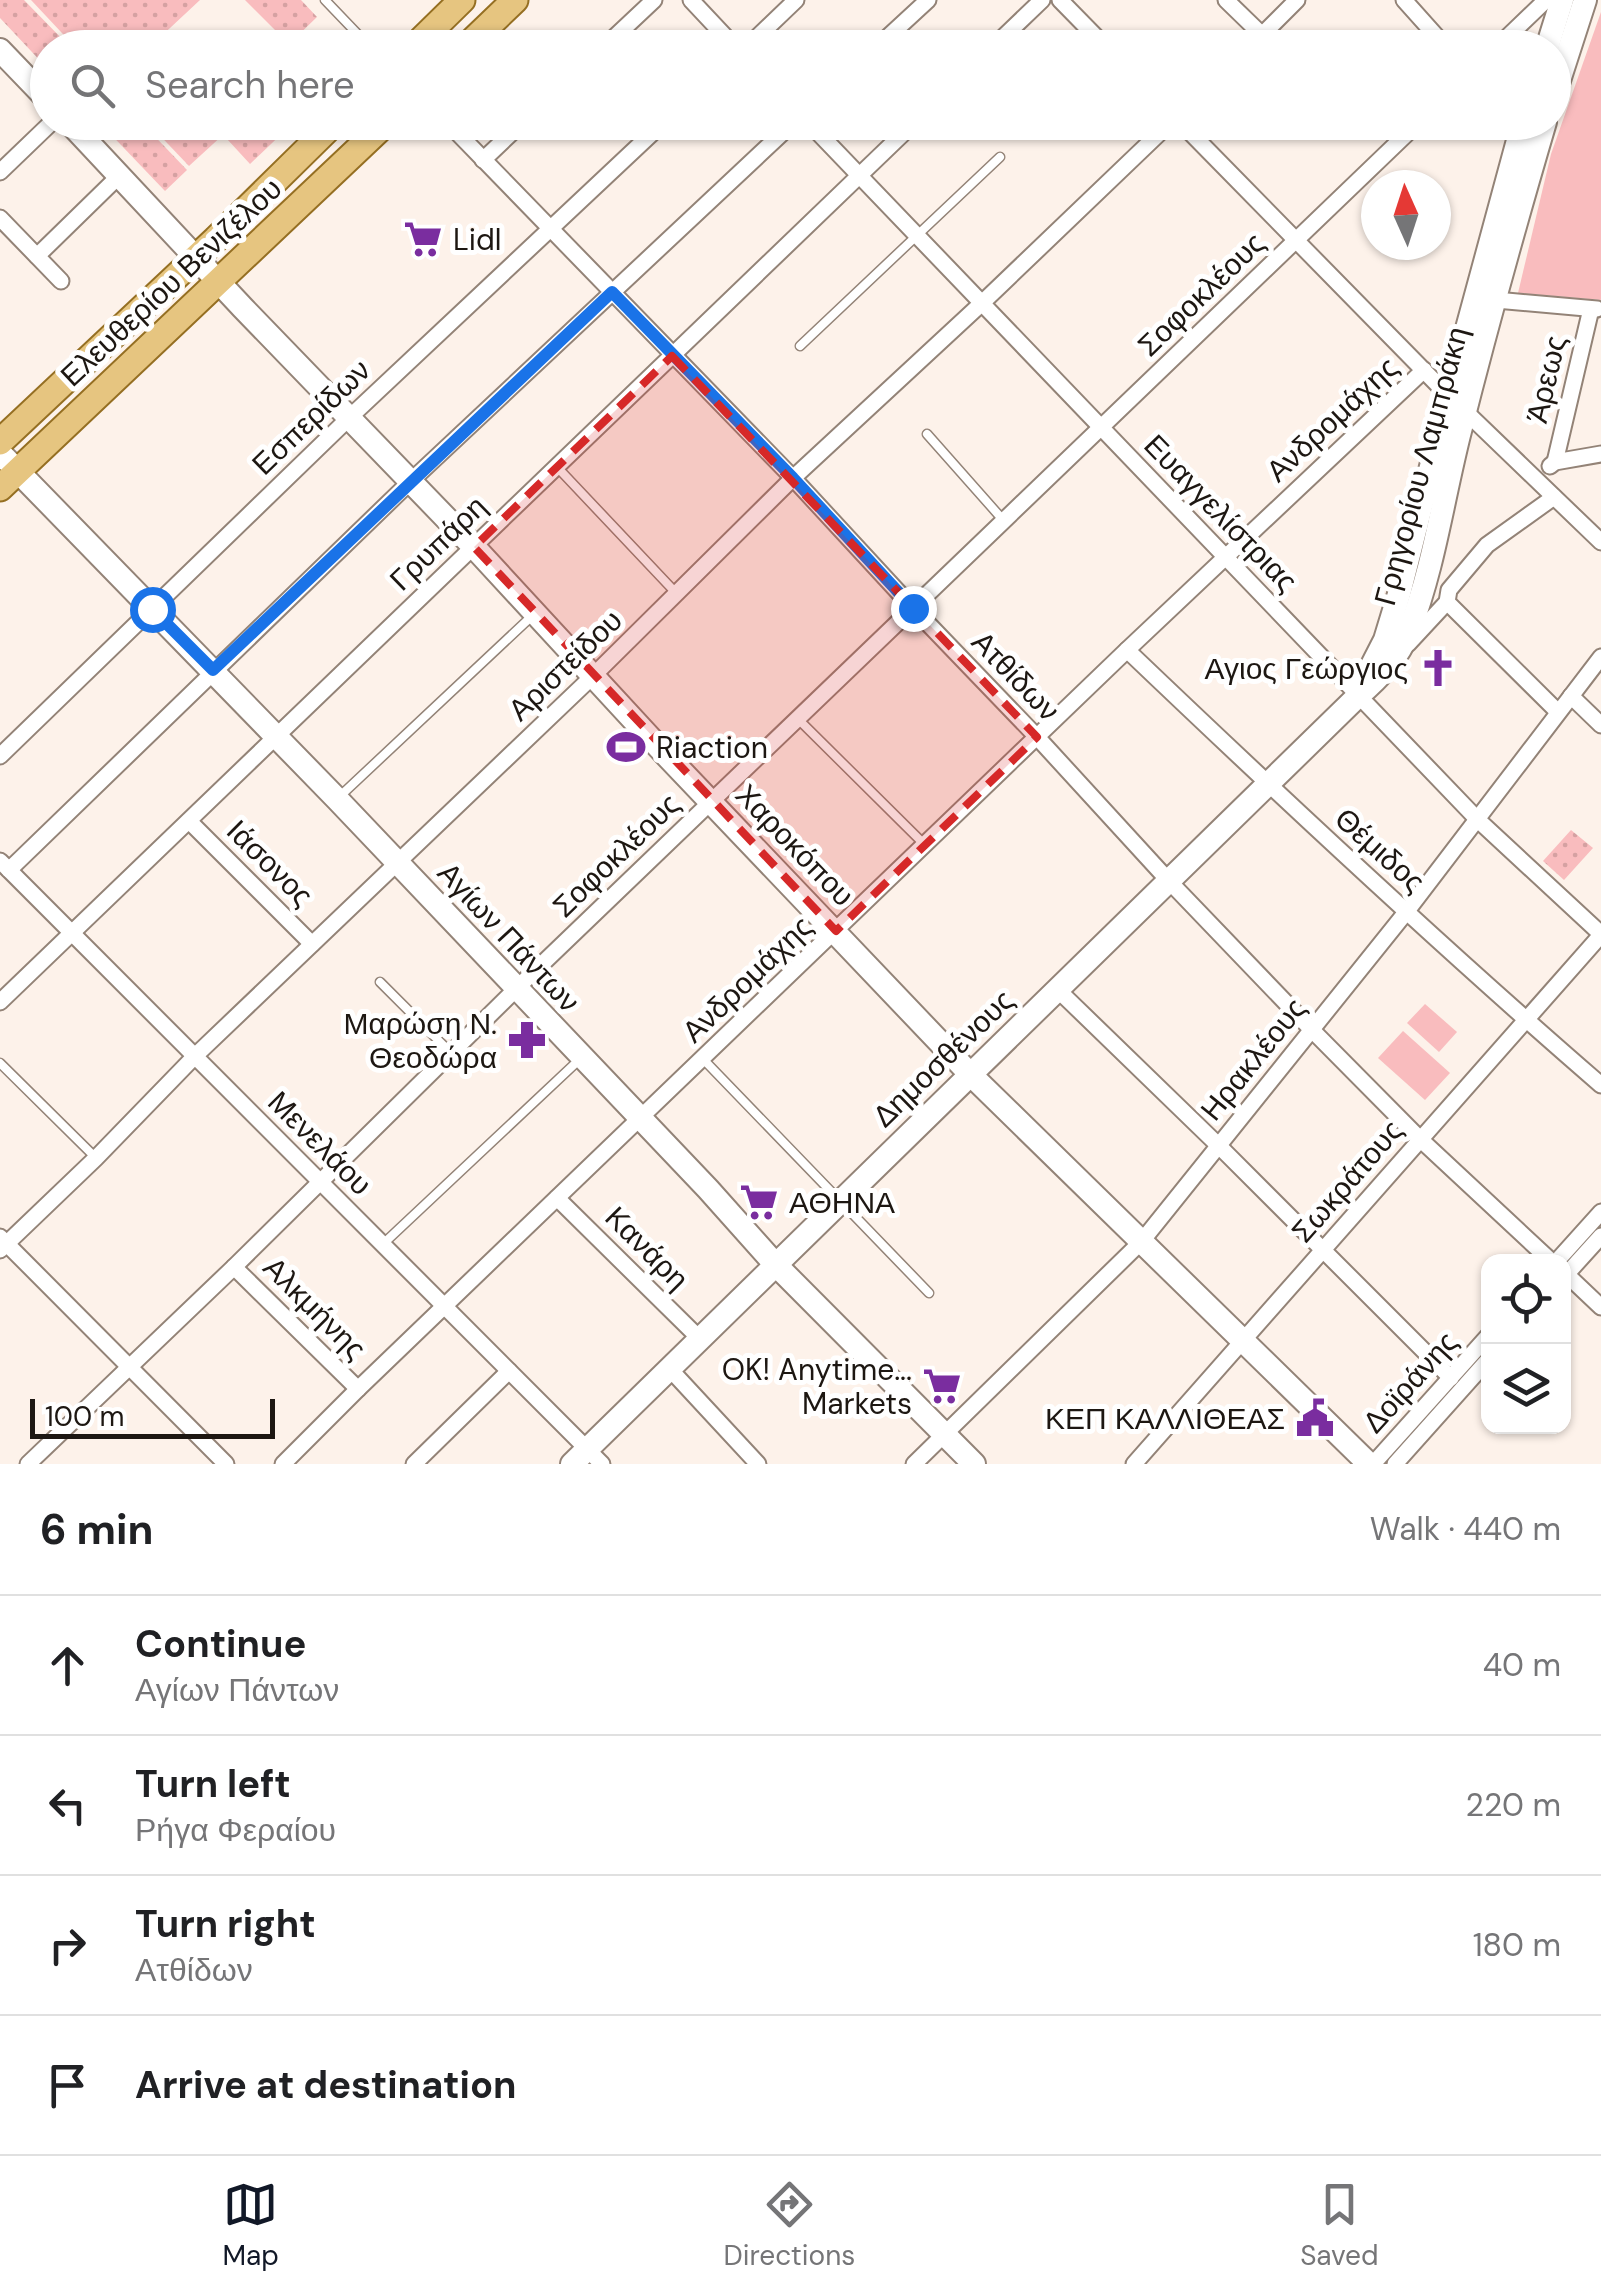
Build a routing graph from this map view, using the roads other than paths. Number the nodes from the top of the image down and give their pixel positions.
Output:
1 (462, 0) edge
2 (515, 0) edge
3 (654, 0) edge
4 (690, 0) edge
5 (796, 0) edge
6 (928, 0) edge
7 (1042, 0) edge
8 (1060, 0) edge
9 (1226, 0) edge
10 (1297, 0) edge
11 (1404, 0) edge
12 (1546, 0) edge
13 (1562, 0) edge
14 (1585, 0) edge
15 (330, 2) edge
16 (355, 30) edge
17 (431, 30) edge
18 (484, 30) edge
19 (622, 30) edge
20 (719, 30) edge
21 (765, 30) edge
22 (896, 30) edge
23 (1011, 30) edge
24 (1089, 30) edge
25 (1257, 30) edge
26 (1267, 30) edge
27 (1431, 30) edge
28 (1515, 30) edge
29 (1552, 30) edge
30 (1571, 43) edge
31 (0, 50) edge
32 (30, 81) edge
33 (33, 140) edge
34 (86, 140) edge
35 (317, 140) edge
36 (368, 140) edge
37 (464, 140) edge
38 (504, 140) edge
39 (645, 140) edge
40 (775, 140) edge
41 (825, 140) edge
42 (896, 140) edge
43 (1152, 140) edge
44 (1198, 140) edge
45 (1401, 140) edge
46 (1516, 140) edge
47 (1541, 140) edge
48 (1000, 157) dead end
49 (483, 160) junction
50 (0, 172) edge
51 (119, 176) junction
52 (859, 176) junction
53 (0, 218) edge
54 (550, 228) junction
55 (918, 237) junction
56 (1297, 241) junction
57 (37, 256) junction
58 (196, 258) junction
59 (61, 281) dead end
60 (219, 282) junction
61 (612, 292) junction
62 (1496, 300) junction
63 (982, 304) junction
64 (1596, 309) edge
65 (800, 346) dead end
66 (672, 356) junction
67 (1424, 370) junction
68 (1457, 403) junction
69 (350, 417) junction
70 (1101, 428) junction
71 (928, 434) dead end
72 (0, 442) edge
73 (1601, 454) edge
74 (1555, 462) junction
75 (557, 466) junction
76 (6, 471) edge
77 (1535, 477) junction
78 (793, 478) junction
79 (411, 481) junction
80 (1554, 497) junction
81 (1004, 521) junction
82 (1601, 542) edge
83 (474, 547) junction
84 (1226, 558) junction
85 (678, 594) junction
86 (1447, 602) junction
87 (913, 608) junction
88 (152, 609) junction
89 (535, 612) junction
90 (1127, 650) junction
91 (1601, 657) edge
92 (1395, 658) junction
93 (213, 670) junction
94 (594, 675) junction
95 (1358, 696) junction
96 (1571, 696) junction
97 (1558, 712) junction
98 (798, 719) junction
99 (1601, 725) edge
100 (276, 737) junction
101 (1037, 737) junction
102 (0, 756) edge
103 (1267, 784) junction
104 (337, 799) junction
105 (711, 802) junction
106 (189, 820) junction
107 (1478, 820) junction
108 (925, 845) junction
109 (398, 863) junction
110 (4, 865) edge
111 (1168, 880) junction
112 (1407, 911) junction
113 (836, 931) junction
114 (72, 933) junction
115 (1601, 934) edge
116 (312, 944) junction
117 (380, 982) dead end
118 (517, 988) junction
119 (1057, 989) junction
120 (0, 1002) edge
121 (1525, 1020) junction
122 (1312, 1030) junction
123 (452, 1054) junction
124 (194, 1056) junction
125 (582, 1058) junction
126 (704, 1059) junction
127 (0, 1063) edge
128 (970, 1074) junction
129 (1601, 1085) edge
130 (641, 1118) junction
131 (1420, 1139) junction
132 (1219, 1146) junction
133 (96, 1158) junction
134 (320, 1181) junction
135 (558, 1198) junction
136 (840, 1201) junction
137 (1601, 1212) edge
138 (1601, 1236) edge
139 (1142, 1241) junction
140 (2, 1244) edge
141 (383, 1244) junction
142 (1322, 1252) junction
143 (1544, 1254) edge
144 (1571, 1254) edge
145 (1571, 1260) edge
146 (776, 1264) junction
147 (234, 1266) junction
148 (1571, 1279) edge
149 (929, 1293) dead end
150 (444, 1306) junction
151 (1601, 1307) edge
152 (699, 1338) junction
153 (1243, 1341) junction
154 (1481, 1344) edge
155 (129, 1367) junction
156 (668, 1367) junction
157 (1481, 1368) edge
158 (509, 1371) junction
159 (1451, 1378) junction
160 (358, 1389) junction
161 (945, 1434) junction
162 (587, 1459) edge
163 (28, 1464) edge
164 (226, 1464) edge
165 (283, 1464) edge
166 (414, 1464) edge
167 (758, 1464) edge
168 (914, 1464) edge
169 (974, 1464) edge
170 (1134, 1464) edge
171 (1371, 1464) edge
172 (1395, 1464) edge

1 - 17 main road
2 - 18 main road
3 - 19 street
4 - 20 street
5 - 21 street
6 - 22 street
7 - 23 street
8 - 24 street
9 - 25 street
10 - 26 street
11 - 27 street
12 - 28 street
13 - 29 street
14 - 30 street
15 - 16 lane
31 - 32 street
33 - 50 street
34 - 51 street, Χαροκόπου
35 - 58 main road, Ελευθερίου Βενιζέλου
36 - 60 main road, Ελευθερίου Βενιζέλου
37 - 49 street, Ατθίδων
38 - 49 street
39 - 54 street, Εσπερίδων
40 - 61 street
41 - 52 street, Ευαγγελίστριας
42 - 52 street, Γρυπάρη
43 - 63 street, Αριστείδου
44 - 56 street
45 - 56 street, Σοφοκλέους
46 - 68 street, Γρηγορίου Λαμπράκη
47 - 62 street, Γρηγορίου Λαμπράκη
48 - 55 lane
49 - 54 street, Ατθίδων
51 - 57 street
51 - 58 street, Χαροκόπου
52 - 55 street, Ευαγγελίστριας
52 - 66 street, Γρυπάρη
53 - 57 street
54 - 61 street, Ατθίδων
54 - 69 street, Εσπερίδων
55 - 63 street, Ευαγγελίστριας
55 - 65 lane
56 - 67 street
56 - 70 street, Σοφοκλέους
57 - 59 street
58 - 60 street, Χαροκόπου
58 - 72 main road, Ελευθερίου Βενιζέλου
60 - 69 street, Χαροκόπου
60 - 76 main road, Ελευθερίου Βενιζέλου
61 - 66 street, Ατθίδων
61 - 79 street
62 - 64 street
62 - 68 street, Γρηγορίου Λαμπράκη
63 - 70 street, Ευαγγελίστριας
63 - 78 street, Αριστείδου
64 - 74 street, Άρεως
66 - 75 street, Γρυπάρη
66 - 78 street, Ατθίδων
67 - 68 street
67 - 84 street, Ανδρομάχης
68 - 77 street
68 - 92 street, Γρηγορίου Λαμπράκη
68 - 95 street, Γρηγορίου Λαμπράκη
69 - 79 street, Χαροκόπου
69 - 88 street, Εσπερίδων
70 - 81 street, Σοφοκλέους
70 - 84 street, Ευαγγελίστριας
71 - 81 lane
73 - 74 street
74 - 77 street
75 - 83 street, Γρυπάρη
75 - 85 lane
76 - 88 street, Αγίων Πάντων
77 - 80 street
78 - 85 street, Αριστείδου
78 - 87 street, Ατθίδων
79 - 83 street, Χαροκόπου
79 - 93 street
80 - 82 street
80 - 86 street
81 - 87 street, Σοφοκλέους
83 - 89 street, Χαροκόπου
83 - 100 street, Γρυπάρη
84 - 90 street, Ανδρομάχης
84 - 95 street, Ευαγγελίστριας
85 - 94 street, Αριστείδου
86 - 92 street
86 - 97 street
87 - 98 street, Σοφοκλέους
87 - 101 street, Ατθίδων
88 - 93 street, Αγίων Πάντων
88 - 102 street, Εσπερίδων
89 - 94 street, Χαροκόπου
89 - 104 lane
90 - 101 street, Ανδρομάχης
90 - 103 street, Θέμιδος
91 - 96 street, Ηρακλέους
92 - 95 street, Γρηγορίου Λαμπράκη
93 - 100 street, Αγίων Πάντων
93 - 110 street
94 - 105 street, Χαροκόπου
94 - 109 street, Αριστείδου
95 - 103 street, Δημοσθένους
95 - 107 street, Ευαγγελίστριας
96 - 97 street, Ηρακλέους
96 - 99 street
97 - 107 street, Ηρακλέους
98 - 105 street, Σοφοκλέους
98 - 108 lane
100 - 104 street, Αγίων Πάντων
100 - 106 street, Γρυπάρη
101 - 108 street, Ανδρομάχης
101 - 111 street, Ατθίδων
103 - 111 street, Δημοσθένους
103 - 112 street, Θέμιδος
104 - 109 street, Αγίων Πάντων
105 - 113 street, Χαροκόπου
105 - 118 street, Σοφοκλέους
106 - 114 street, Γρυπάρη
106 - 116 street, Ιάσονος
107 - 112 street, Ηρακλέους
107 - 115 street, Ευαγγελίστριας
108 - 113 street, Ανδρομάχης
109 - 116 street, Αριστείδου
109 - 118 street, Αγίων Πάντων
110 - 114 street, Μενελάου
111 - 119 street, Δημοσθένους
111 - 122 street, Ατθίδων
112 - 121 street, Θέμιδος
112 - 122 street, Ηρακλέους
113 - 126 street, Ανδρομάχης
113 - 128 street, Χαροκόπου
114 - 120 street, Γρυπάρη
114 - 124 street, Μενελάου
115 - 121 street, Σωκράτους
116 - 124 street, Αριστείδου
117 - 123 lane
118 - 123 street, Σοφοκλέους
118 - 125 street, Αγίων Πάντων
119 - 128 street, Δημοσθένους
119 - 132 street
121 - 129 street, Θέμιδος
121 - 131 street, Σωκράτους
122 - 131 street, Ατθίδων
122 - 132 street, Ηρακλέους
123 - 134 street, Σοφοκλέους
124 - 133 street, Αριστείδου
124 - 134 street, Μενελάου
125 - 130 street, Αγίων Πάντων
125 - 141 lane
126 - 130 street, Ανδρομάχης
126 - 136 lane
127 - 133 lane
128 - 136 street, Δημοσθένους
128 - 139 street, Χαροκόπου
130 - 135 street, Ανδρομάχης
130 - 146 street, Αγίων Πάντων
131 - 142 street, Σωκράτους
131 - 143 street, Ατθίδων
132 - 139 street, Ηρακλέους
132 - 142 street
133 - 140 street, Αριστείδου
134 - 141 street, Μενελάου
134 - 147 street, Σοφοκλέους
135 - 150 street, Ανδρομάχης
135 - 152 street, Κανάρη
136 - 146 street, Δημοσθένους
136 - 149 lane
137 - 144 street
138 - 145 street
139 - 153 street, Χαροκόπου
139 - 161 street, Ηρακλέους
140 - 155 street
141 - 150 street, Μενελάου
142 - 153 street, Σωκράτους
142 - 159 street
146 - 152 street, Δημοσθένους
146 - 161 street, Αγίων Πάντων
147 - 155 street, Σοφοκλέους
147 - 160 street, Αλκμήνης
148 - 151 street, Ατθίδων
150 - 158 street, Μενελάου
150 - 160 street, Ανδρομάχης
152 - 156 street, Δημοσθένους
153 - 170 street, Σωκράτους
153 - 171 street, Χαροκόπου
154 - 159 street, Δοϊράνης
155 - 163 street, Σοφοκλέους
155 - 164 street
156 - 162 street, Δημοσθένους
156 - 167 street
157 - 172 street, Δοϊράνης
158 - 162 street, Μενελάου
158 - 166 street
159 - 171 street, Δοϊράνης
160 - 165 street, Ανδρομάχης
161 - 168 street, Ηρακλέους
161 - 169 street, Αγίων Πάντων

